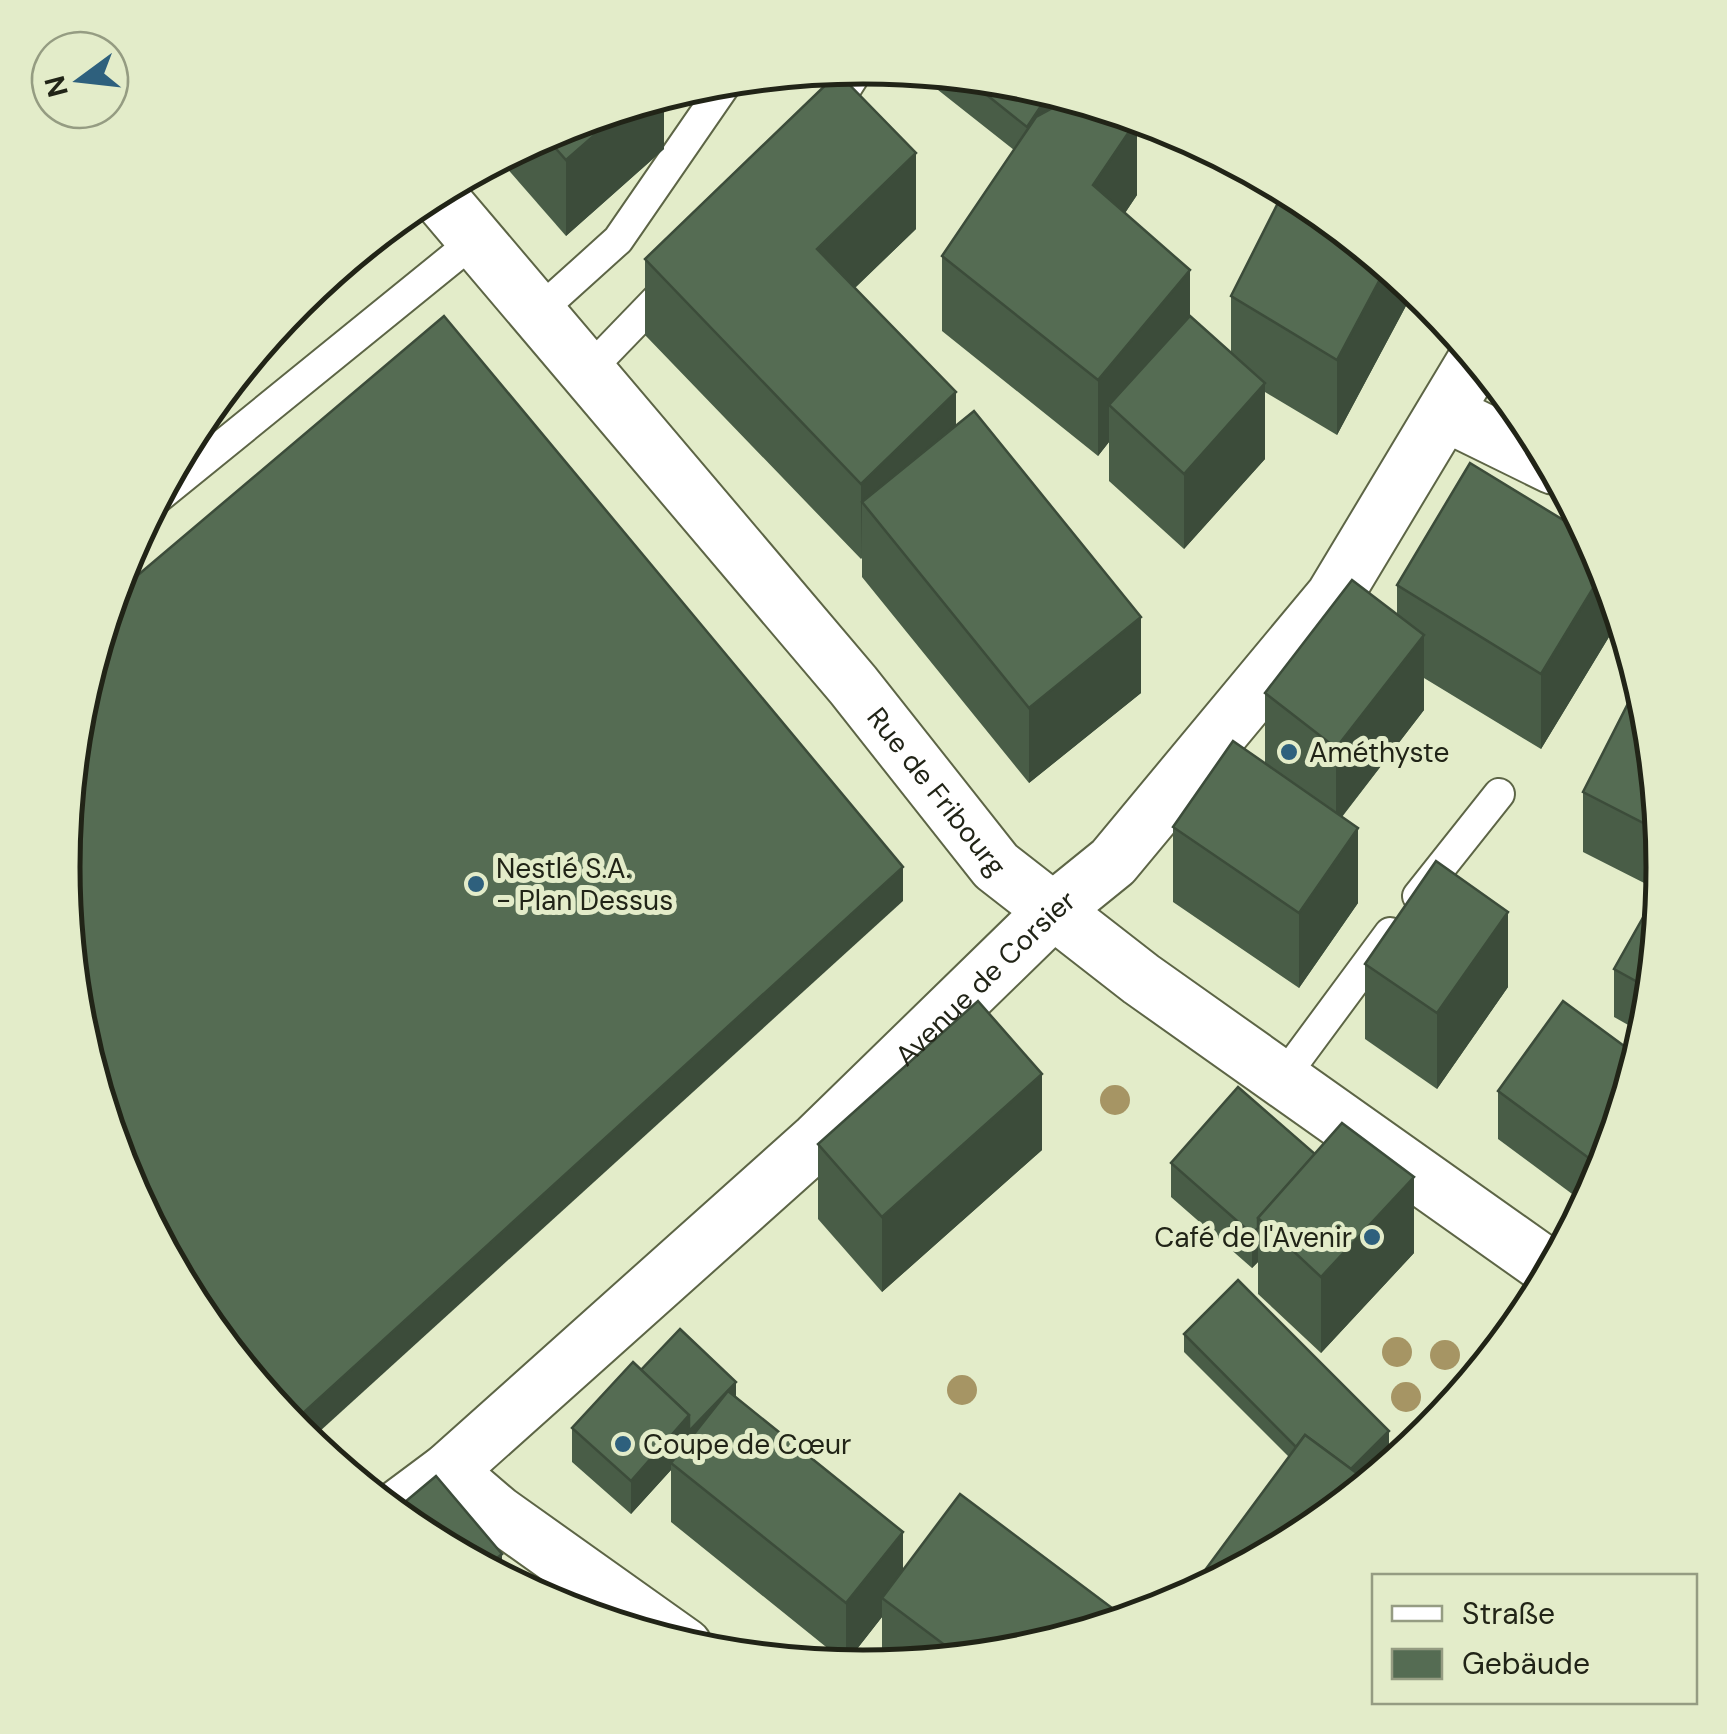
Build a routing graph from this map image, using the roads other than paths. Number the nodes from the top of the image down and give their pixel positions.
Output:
1 (847, 84) edge
2 (716, 98) edge
3 (805, 145) edge
4 (446, 205) edge
5 (475, 240) junction
6 (698, 257) edge
7 (537, 313) junction
8 (1470, 371) edge
9 (588, 372) junction
10 (1447, 414) junction
11 (1529, 454) edge
12 (185, 476) edge
13 (1500, 794) dead end
14 (1055, 909) junction
15 (1282, 1079) junction
16 (1540, 1262) edge
17 (448, 1471) junction
18 (406, 1502) edge
19 (647, 1620) edge

1 - 3 lane
2 - 7 lane
4 - 5 street, Rue de Fribourg
5 - 7 street, Rue de Fribourg
5 - 12 lane
6 - 9 lane
7 - 9 street, Rue de Fribourg
8 - 10 street, Avenue de Corsier
9 - 14 street, Rue de Fribourg
10 - 11 street
10 - 14 street, Avenue de Corsier
13 - 15 lane
14 - 15 street, Rue de Fribourg
14 - 17 street, Avenue de Corsier
15 - 16 street, Rue de Fribourg
17 - 18 street, Avenue de Corsier
17 - 19 street

